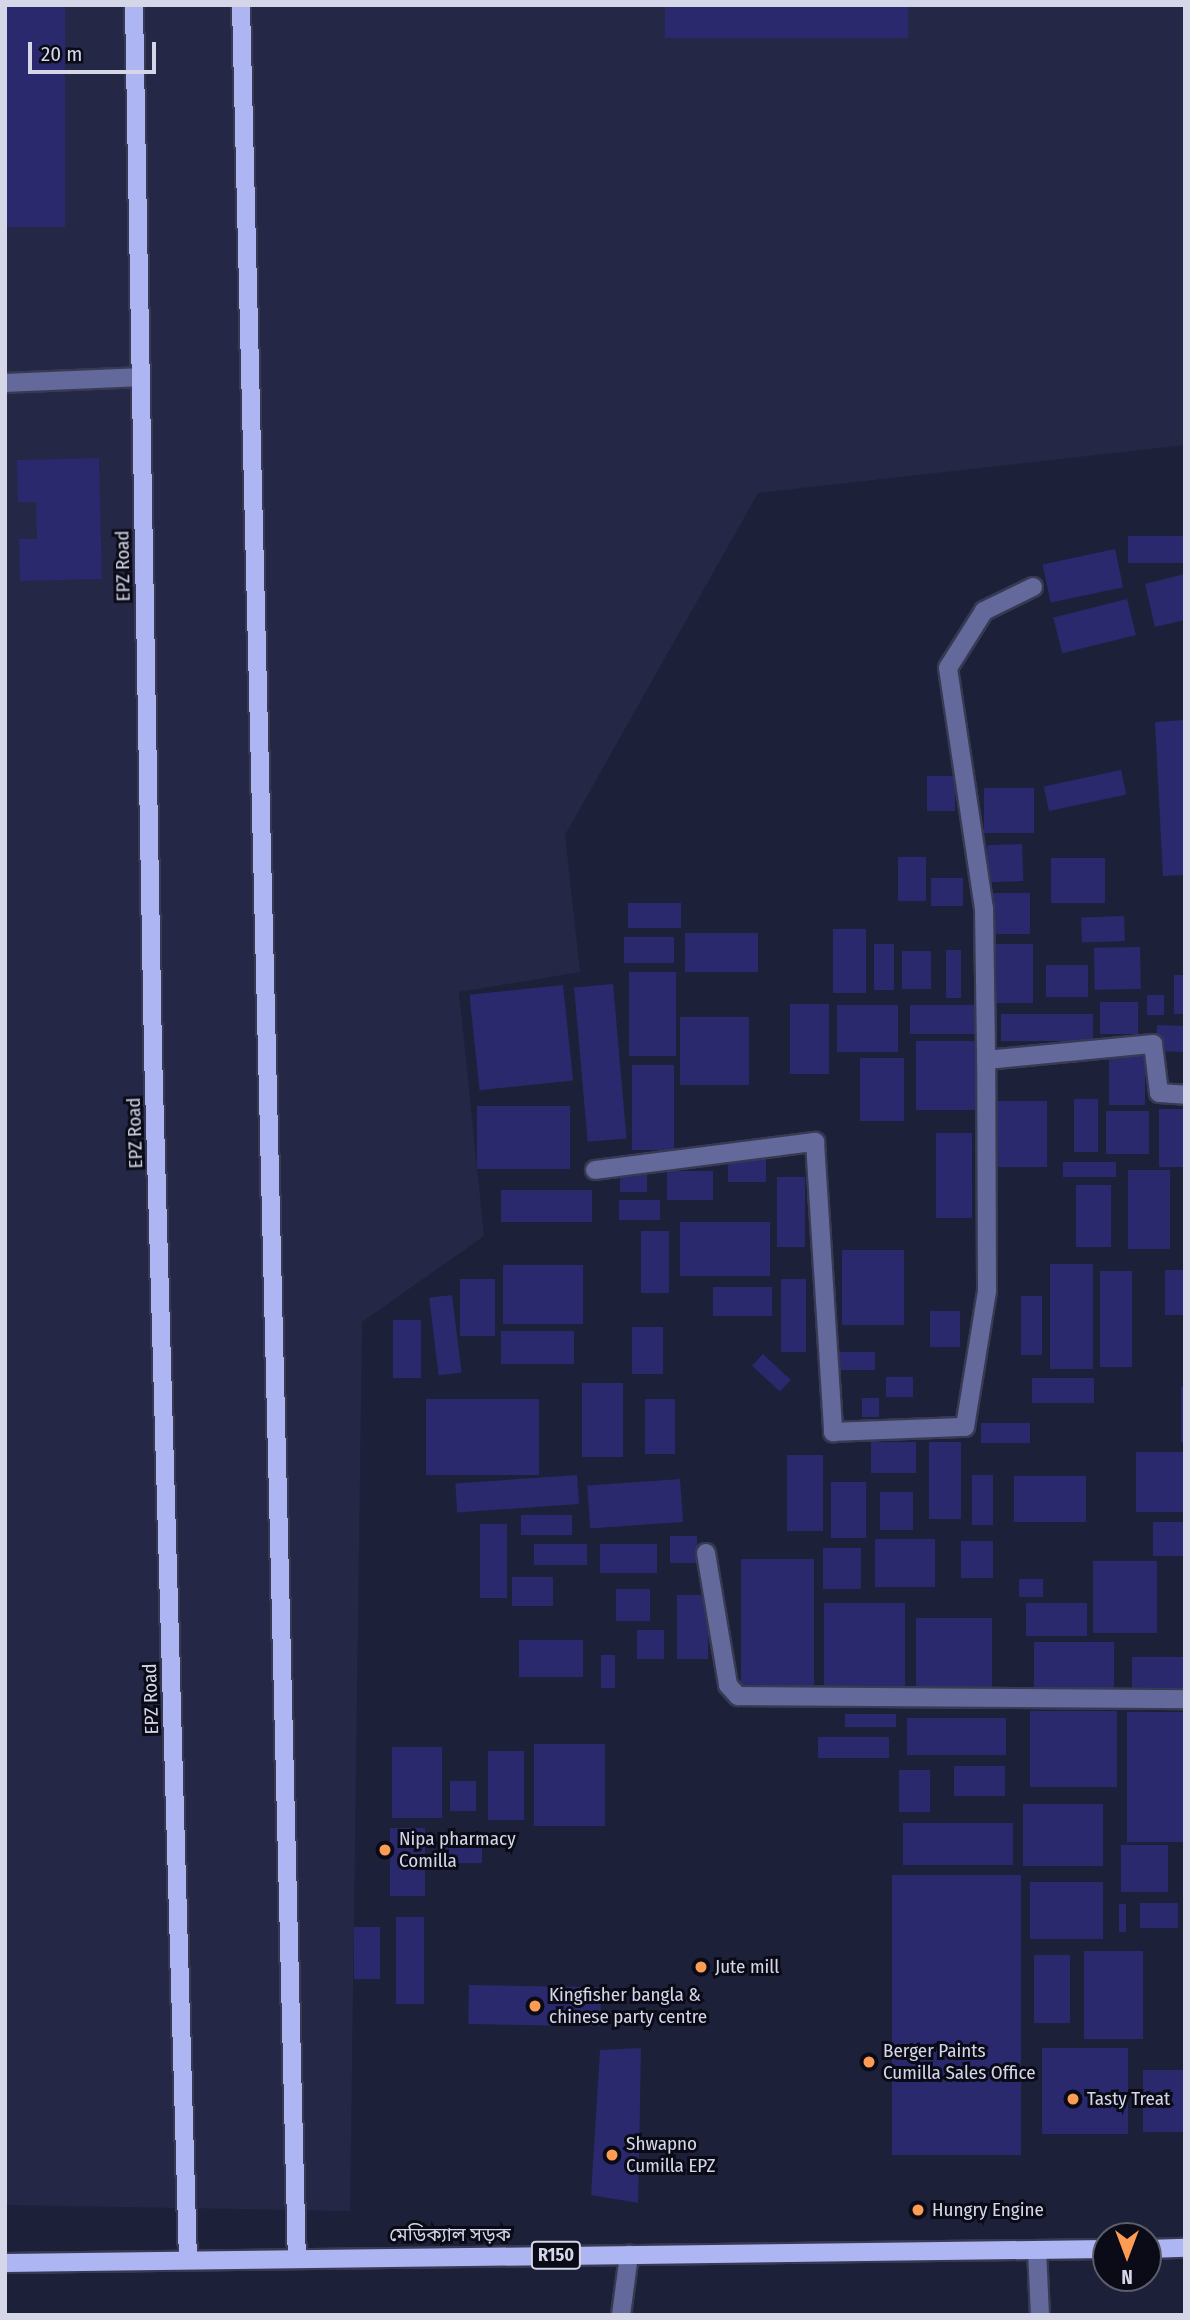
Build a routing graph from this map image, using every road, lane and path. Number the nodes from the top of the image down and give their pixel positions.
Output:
1 (134, 5) edge
2 (241, 5) edge
3 (140, 377) junction
4 (5, 383) edge
5 (1033, 587) dead end
6 (986, 1060) junction
7 (1185, 1095) edge
8 (596, 1170) dead end
9 (706, 1553) dead end
10 (1185, 1699) edge
11 (1185, 2248) edge
12 (1092, 2249) edge
13 (1162, 2249) edge
14 (1037, 2250) junction
15 (629, 2255) junction
16 (297, 2257) junction
17 (188, 2259) junction
18 (5, 2263) edge
19 (621, 2315) edge
20 (1040, 2315) edge

1 - 3 main road, EPZ Road
2 - 16 main road
3 - 4 street
3 - 17 main road, EPZ Road
5 - 6 street
6 - 7 street
6 - 8 street
9 - 10 street
11 - 13 main road
12 - 14 main road, মেডিক্যাল সড়ক / R150
14 - 15 main road, মেডিক্যাল সড়ক / R150
14 - 20 street
15 - 16 main road, মেডিক্যাল সড়ক / R150
15 - 19 street
16 - 17 main road, মেডিক্যাল সড়ক / R150
17 - 18 main road, মেডিক্যাল সড়ক / R150

